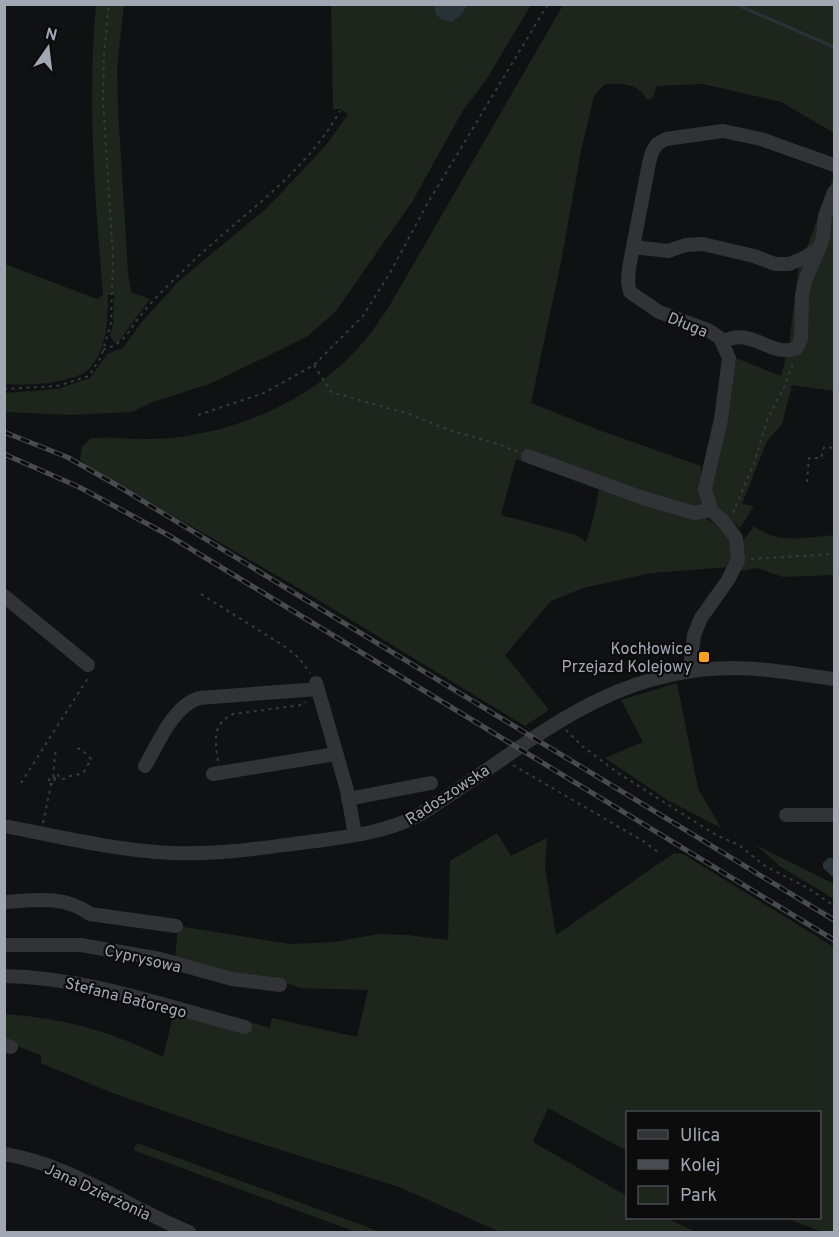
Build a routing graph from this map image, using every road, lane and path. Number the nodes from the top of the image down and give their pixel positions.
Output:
1 (108, 4) edge
2 (548, 4) edge
3 (340, 111) dead end
4 (834, 165) edge
5 (834, 192) edge
6 (633, 247) junction
7 (820, 247) junction
8 (722, 342) junction
9 (797, 348) junction
10 (103, 350) junction
11 (314, 365) junction
12 (4, 389) edge
13 (198, 415) dead end
14 (834, 448) edge
15 (528, 456) joint
16 (807, 482) dead end
17 (711, 510) junction
18 (732, 518) dead end
19 (834, 554) edge
20 (738, 560) junction
21 (201, 594) dead end
22 (4, 596) edge
23 (88, 664) joint
24 (692, 670) junction
25 (834, 679) edge
26 (317, 686) junction
27 (558, 721) junction
28 (56, 747) dead end
29 (75, 747) dead end
30 (336, 754) junction
31 (502, 758) junction
32 (145, 766) dead end
33 (217, 773) joint
34 (56, 776) junction
35 (21, 783) dead end
36 (431, 783) dead end
37 (51, 785) junction
38 (348, 799) junction
39 (786, 815) dead end
40 (834, 815) edge
41 (4, 826) edge
42 (42, 826) dead end
43 (355, 835) junction
44 (659, 853) dead end
45 (4, 902) edge
46 (834, 906) edge
47 (176, 926) dead end
48 (4, 945) edge
49 (4, 975) edge
50 (280, 985) dead end
51 (245, 1027) dead end
52 (4, 1154) edge
53 (189, 1233) edge

1 - 10 path
2 - 11 path
3 - 10 path
4 - 6 street, Długa
5 - 7 street
6 - 7 street
6 - 8 street, Długa
7 - 9 street
8 - 9 street
8 - 17 street, Długa
9 - 18 path
10 - 12 path
11 - 13 path
11 - 15 path
14 - 16 path
15 - 17 street
17 - 20 street
19 - 20 path
20 - 24 street
21 - 26 path
22 - 23 street
23 - 35 path
24 - 25 street, Radoszowska
24 - 27 street, Radoszowska
26 - 30 street
26 - 32 street
26 - 33 path
27 - 31 street, Radoszowska
27 - 46 path
28 - 34 path
29 - 34 path
30 - 33 street
30 - 38 street
31 - 43 street, Radoszowska
31 - 44 path
34 - 37 path
34 - 37 path
36 - 38 street
37 - 42 path
38 - 43 street
39 - 40 street
41 - 43 street, Radoszowska
45 - 47 street
48 - 50 street, Cyprysowa
49 - 51 street, Stefana Batorego
52 - 53 street, Jana Dzierżonia

